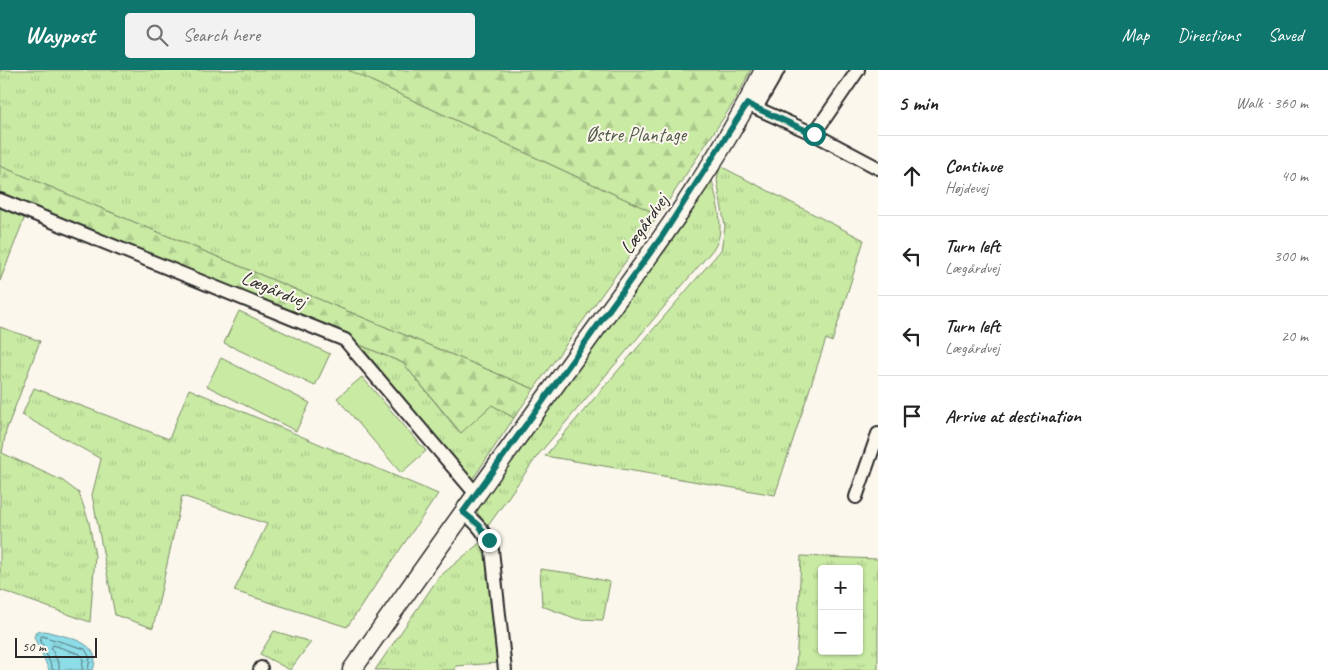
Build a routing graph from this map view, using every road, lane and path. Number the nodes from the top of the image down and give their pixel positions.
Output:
1 (764, 70) edge
2 (778, 70) edge
3 (858, 70) edge
4 (751, 106) junction
5 (814, 134) junction
6 (878, 168) edge
7 (0, 200) edge
8 (878, 434) edge
9 (477, 492) junction
10 (856, 497) dead end
11 (463, 512) junction
12 (352, 670) edge
13 (505, 670) edge

1 - 4 street, Lægårdvej
2 - 4 street
3 - 5 street
4 - 5 street
4 - 9 street, Lægårdvej
5 - 6 street
7 - 9 street, Lægårdvej
8 - 10 street
9 - 11 street, Lægårdvej
11 - 12 street, Lægårdvej
11 - 13 street

